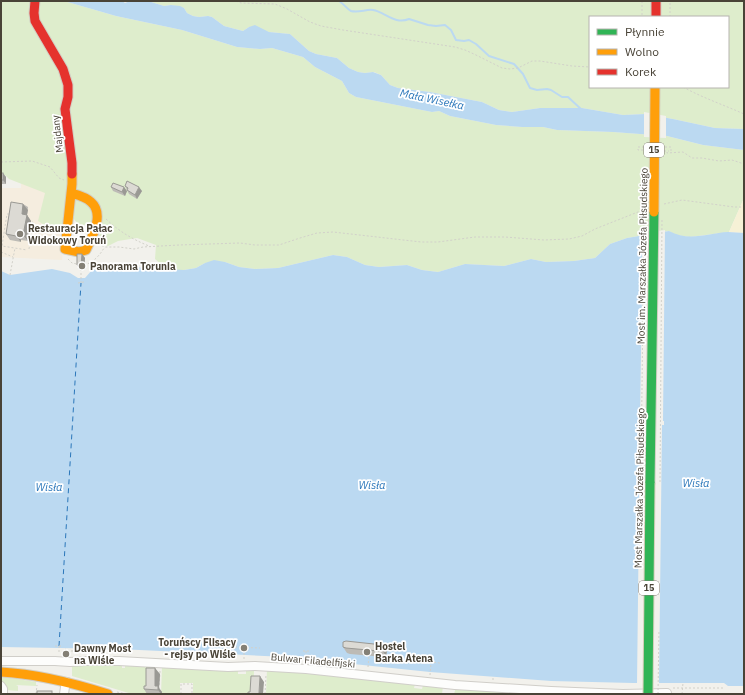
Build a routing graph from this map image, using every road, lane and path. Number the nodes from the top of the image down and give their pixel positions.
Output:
1 (35, 1) edge
2 (236, 1) edge
3 (642, 1) edge
4 (656, 1) edge
5 (670, 1) edge
6 (642, 16) edge
7 (656, 16) edge
8 (670, 16) edge
9 (589, 67) edge
10 (655, 88) edge
11 (685, 88) edge
12 (744, 114) edge
13 (642, 150) dead end
14 (644, 155) dead end
15 (663, 155) dead end
16 (1, 162) edge
17 (744, 164) edge
18 (72, 181) junction
19 (72, 193) junction
20 (644, 202) dead end
21 (663, 204) dead end
22 (744, 207) edge
23 (649, 208) dead end
24 (97, 211) junction
25 (14, 214) edge
26 (662, 218) dead end
27 (30, 222) dead end
28 (68, 228) junction
29 (90, 240) junction
30 (30, 243) junction
31 (47, 246) dead end
32 (150, 246) junction
33 (105, 247) junction
34 (15, 248) junction
35 (29, 249) dead end
36 (27, 250) dead end
37 (1, 252) edge
38 (13, 257) junction
39 (81, 265) edge
40 (84, 265) dead end
41 (10, 275) dead end
42 (81, 282) junction
43 (84, 282) dead end
44 (78, 283) dead end
45 (652, 354) joint
46 (641, 480) dead end
47 (660, 488) dead end
48 (659, 631) dead end
49 (55, 646) dead end
50 (61, 646) dead end
51 (235, 647) dead end
52 (244, 648) junction
53 (260, 648) dead end
54 (303, 651) dead end
55 (306, 651) junction
56 (309, 651) dead end
57 (244, 654) dead end
58 (369, 656) edge
59 (306, 659) dead end
60 (1, 661) edge
61 (422, 661) dead end
62 (431, 662) junction
63 (161, 663) junction
64 (440, 663) dead end
65 (266, 667) junction
66 (368, 667) dead end
67 (1, 672) edge
68 (430, 673) dead end
69 (67, 682) junction
70 (682, 683) dead end
71 (37, 687) dead end
72 (661, 688) dead end
73 (682, 688) junction
74 (724, 688) dead end
75 (650, 691) edge
76 (668, 691) edge
77 (36, 694) edge
78 (64, 694) edge
79 (108, 694) edge
80 (159, 694) edge
81 (181, 694) edge
82 (192, 694) edge
83 (265, 694) edge
84 (623, 694) edge
85 (658, 694) edge
86 (682, 694) edge

1 - 18 main road, Majdany
2 - 9 path
3 - 6 path
4 - 7 main road
5 - 8 path
10 - 45 main road, Most im. Marszałka Józefa Piłsudskiego / 15, bridge
11 - 12 path
13 - 14 path
15 - 17 path
16 - 18 path
18 - 19 main road, Majdany
19 - 24 main road
19 - 28 main road, Majdany
20 - 46 path, bridge
21 - 22 path
23 - 32 path
24 - 29 main road
24 - 32 path
25 - 34 path
26 - 47 path, bridge
27 - 30 path
28 - 29 path
28 - 29 main road, Majdany
29 - 33 path
30 - 31 path
30 - 35 path
32 - 33 path
33 - 40 path
34 - 36 path
34 - 38 path
37 - 38 path
38 - 41 path
39 - 42 path
42 - 43 path
42 - 44 path
45 - 75 main road, Most Marszałka Józefa Piłsudskiego / 15, bridge
48 - 85 path, bridge
49 - 50 path
51 - 52 path
52 - 53 path
52 - 57 path
54 - 55 path
55 - 56 path
55 - 59 path
58 - 66 path
60 - 63 street, Bulwar Filadelfijski
61 - 62 path
62 - 64 path
62 - 68 path
63 - 65 street, Bulwar Filadelfijski
63 - 80 path
65 - 83 path
65 - 84 street, Bulwar Filadelfijski
67 - 69 main road
69 - 78 street
69 - 79 main road
70 - 73 path
71 - 77 path
72 - 75 path
73 - 74 path
73 - 76 path
73 - 86 path
76 - 84 street, Bulwar Filadelfijski
81 - 82 path

